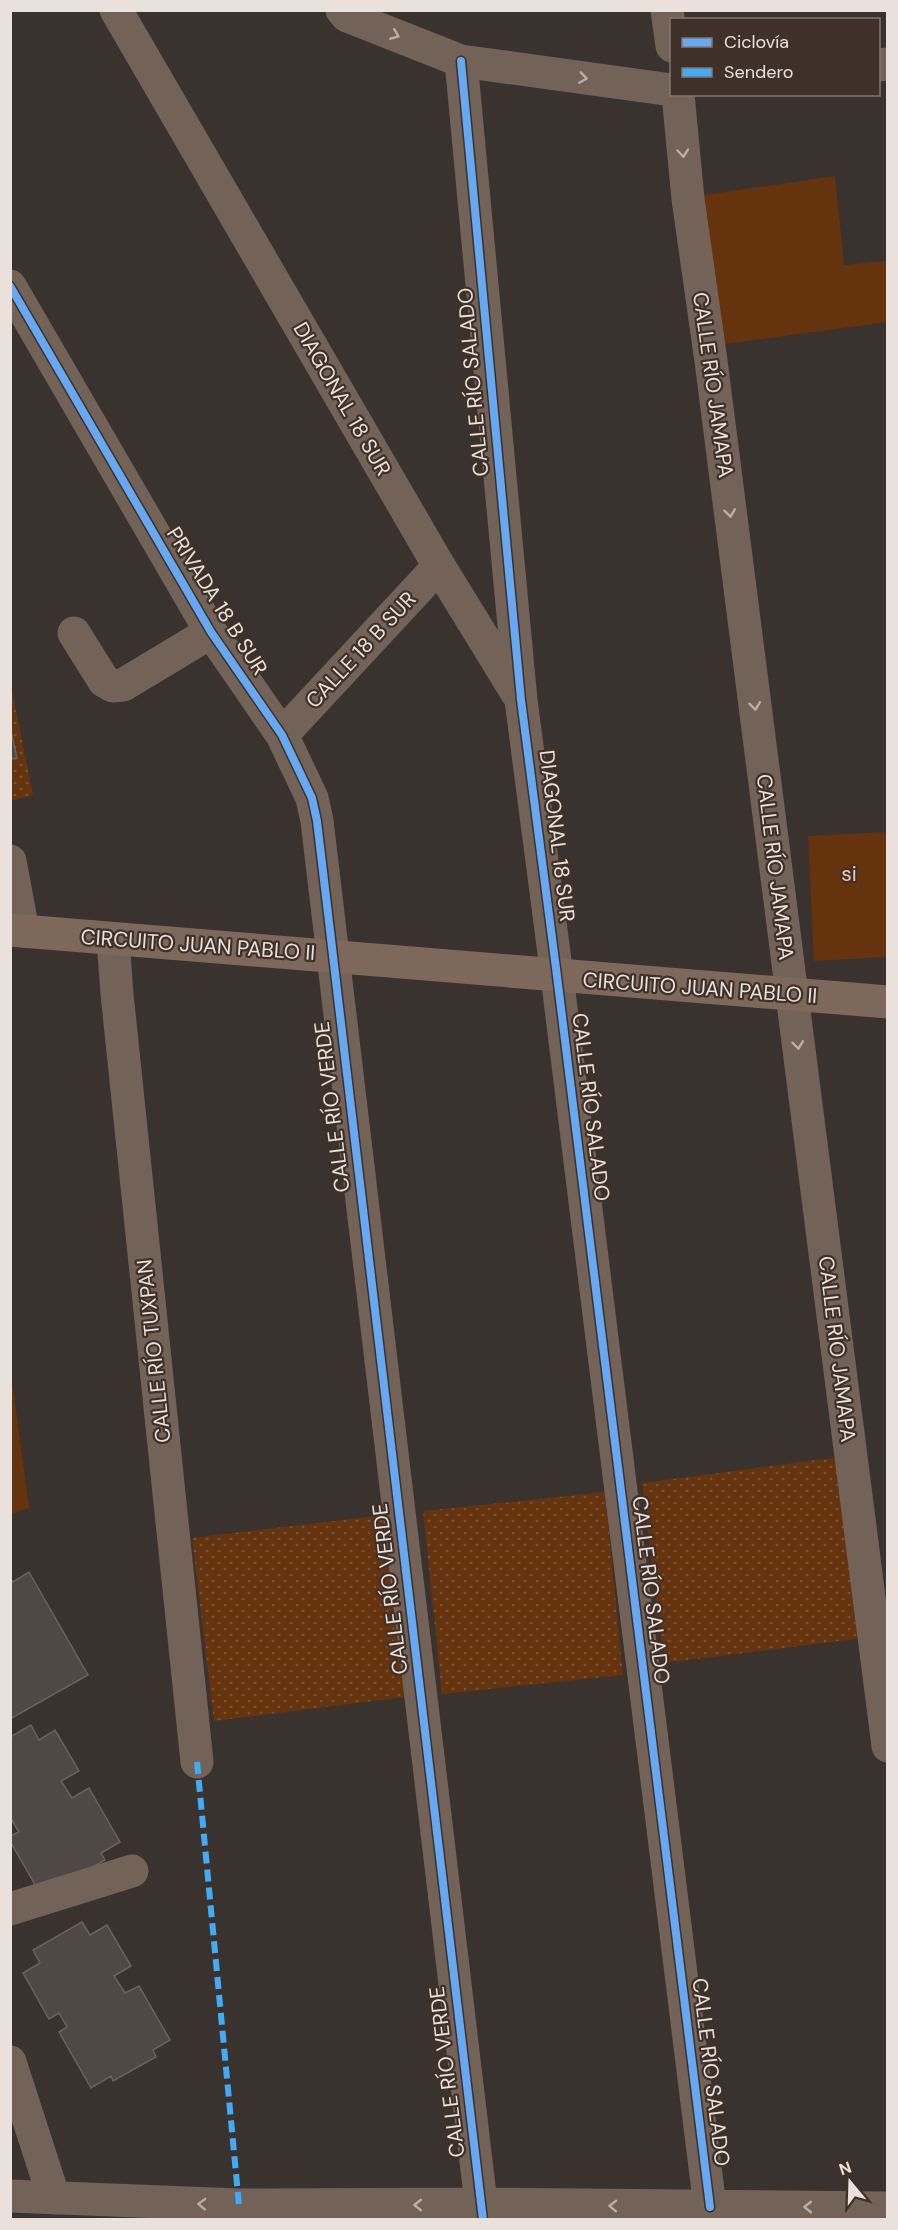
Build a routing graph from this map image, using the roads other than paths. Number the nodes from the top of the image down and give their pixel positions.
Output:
1 (116, 10) edge
2 (342, 10) edge
3 (667, 10) edge
4 (670, 32) edge
5 (461, 62) junction
6 (670, 90) edge
7 (678, 96) edge
8 (12, 292) edge
9 (439, 566) junction
10 (211, 632) junction
11 (74, 633) dead end
12 (521, 699) junction
13 (282, 735) junction
14 (10, 861) edge
15 (17, 930) edge
16 (113, 940) junction
17 (332, 955) junction
18 (557, 976) junction
19 (792, 995) junction
20 (888, 1002) edge
21 (888, 1746) edge
22 (196, 1762) dead end
23 (132, 1871) dead end
24 (10, 1908) edge
25 (10, 2062) edge
26 (10, 2196) edge
27 (54, 2198) junction
28 (710, 2207) junction
29 (888, 2208) edge
30 (240, 2212) edge
31 (482, 2212) edge

1 - 9 street, DIAGONAL 18 SUR
2 -> 5 street
3 - 4 street
5 -> 6 street
5 - 12 street, CALLE RÍO SALADO
7 -> 19 street, CALLE RÍO JAMAPA
8 - 10 street, PRIVADA 18 B SUR
9 - 12 street, DIAGONAL 18 SUR
9 - 13 street, CALLE 18 B SUR
10 - 11 street
10 - 13 street, PRIVADA 18 B SUR
12 - 18 street, DIAGONAL 18 SUR
13 - 17 street, PRIVADA 18 B SUR
14 - 15 street
15 - 16 main road, CIRCUITO JUAN PABLO II
16 - 17 main road, CIRCUITO JUAN PABLO II
16 - 22 street, CALLE RÍO TUXPAN
17 - 18 main road, CIRCUITO JUAN PABLO II
17 - 31 street, CALLE RÍO VERDE
18 - 19 main road, CIRCUITO JUAN PABLO II
18 - 28 street, CALLE RÍO SALADO
19 - 20 main road, CIRCUITO JUAN PABLO II
19 -> 21 street, CALLE RÍO JAMAPA
23 - 24 street
25 - 27 street
26 - 27 street
30 -> 27 street
29 -> 28 street
28 -> 31 street
31 -> 30 street

